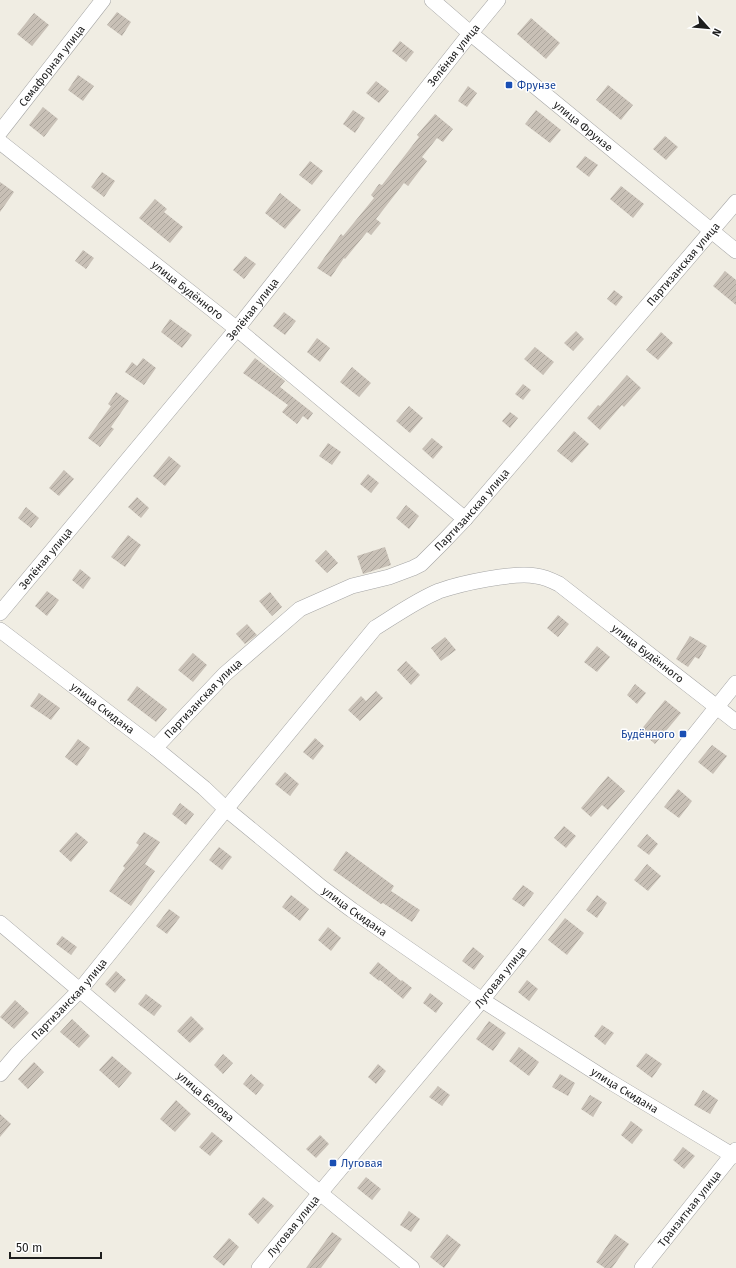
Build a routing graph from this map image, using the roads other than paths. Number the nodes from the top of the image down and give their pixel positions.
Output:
1 (103, 0) edge
2 (432, 0) edge
3 (498, 0) edge
4 (470, 33) junction
5 (0, 132) edge
6 (0, 142) edge
7 (736, 202) edge
8 (711, 231) junction
9 (736, 251) edge
10 (237, 329) junction
11 (465, 518) junction
12 (559, 584) joint
13 (0, 613) edge
14 (0, 630) edge
15 (736, 683) edge
16 (716, 706) junction
17 (736, 722) edge
18 (155, 748) junction
19 (226, 809) junction
20 (0, 923) edge
21 (80, 990) junction
22 (482, 1000) junction
23 (0, 1074) edge
24 (735, 1154) edge
25 (320, 1193) junction
26 (259, 1268) edge
27 (412, 1268) edge
28 (642, 1268) edge

1 - 5 street, Семафорная улица
2 - 4 street, улица Фрунзе
3 - 4 street, Зелёная улица
4 - 8 street, улица Фрунзе
4 - 10 street, Зелёная улица
6 - 10 street, улица Будённого
7 - 8 street, Партизанская улица
8 - 9 street, улица Фрунзе
8 - 11 street, Партизанская улица
10 - 11 street, улица Будённого
10 - 13 street, Зелёная улица
11 - 18 street, Партизанская улица
12 - 16 street, улица Будённого
12 - 19 street, Партизанская улица
14 - 18 street, улица Скидана
15 - 16 street, Луговая улица
16 - 17 street, улица Будённого
16 - 22 street, Луговая улица
18 - 19 street, улица Скидана
19 - 21 street, Партизанская улица
19 - 22 street, улица Скидана
20 - 21 street, улица Белова
21 - 23 street, Партизанская улица
21 - 25 street, улица Белова
22 - 24 street, улица Скидана
22 - 25 street, Луговая улица
24 - 28 street, Транзитная улица
25 - 26 street, Луговая улица
25 - 27 street, улица Белова

